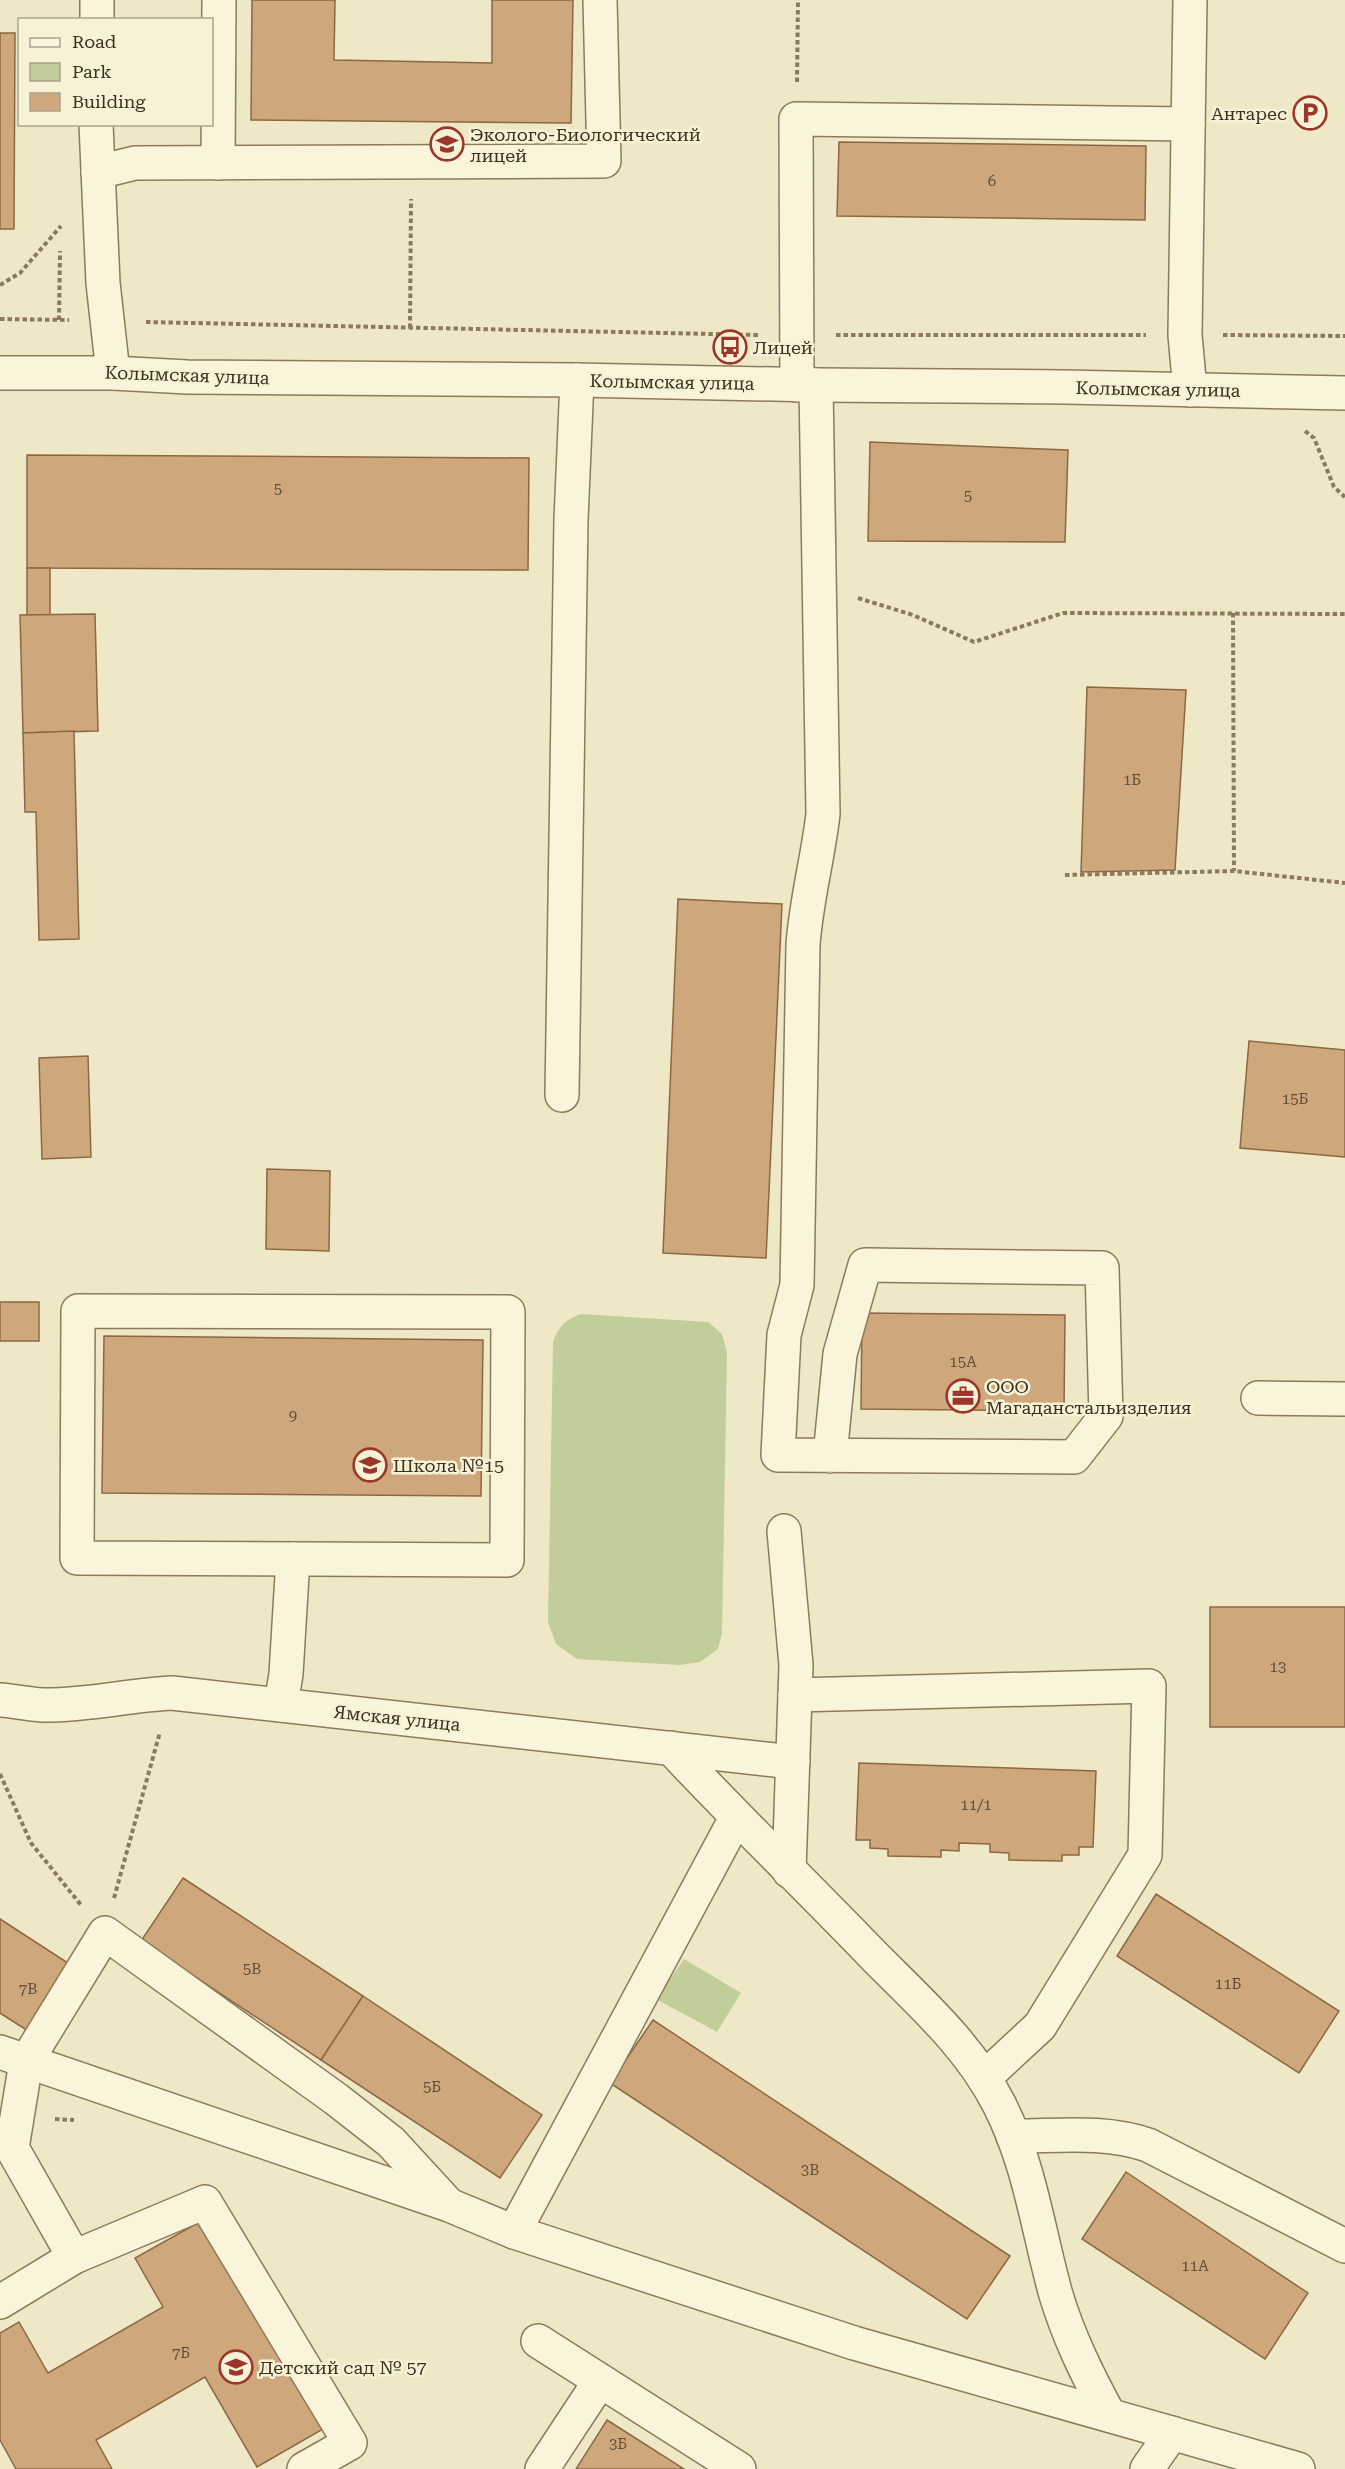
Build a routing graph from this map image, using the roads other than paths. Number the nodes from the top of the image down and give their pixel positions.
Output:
1 (97, 0) edge
2 (219, 0) edge
3 (600, 0) edge
4 (1190, 0) edge
5 (97, 18) edge
6 (1188, 124) junction
7 (96, 126) edge
8 (218, 163) junction
9 (98, 172) junction
10 (0, 373) edge
11 (113, 373) junction
12 (577, 380) junction
13 (807, 385) junction
14 (1190, 390) junction
15 (1345, 393) edge
16 (562, 1095) dead end
17 (1258, 1398) dead end
18 (1345, 1400) edge
19 (830, 1456) junction
20 (784, 1532) dead end
21 (292, 1559) junction
22 (795, 1695) junction
23 (0, 1700) edge
24 (281, 1705) junction
25 (671, 1748) junction
26 (793, 1762) junction
27 (736, 1818) junction
28 (789, 1871) junction
29 (13, 2057) edge
30 (984, 2078) junction
31 (1013, 2136) junction
32 (449, 2205) junction
33 (514, 2232) junction
34 (1345, 2246) edge
35 (74, 2257) junction
36 (0, 2302) edge
37 (538, 2341) dead end
38 (600, 2380) junction
39 (1109, 2415) junction
40 (1172, 2433) junction
41 (303, 2469) edge
42 (542, 2469) edge
43 (739, 2469) edge
44 (1147, 2469) edge
45 (1298, 2469) edge

1 - 5 street
2 - 8 street
3 - 8 street
4 - 6 street
6 - 13 street
6 - 14 street
7 - 9 street
8 - 9 street
9 - 11 street
10 - 11 street, Колымская улица
11 - 12 street, Колымская улица
12 - 13 street, Колымская улица
12 - 16 street
13 - 14 street, Колымская улица
13 - 19 street
14 - 15 street, Колымская улица
17 - 18 street
19 - 19 street
20 - 22 street
21 - 21 street
21 - 24 street
22 - 26 street
22 - 30 street
23 - 24 street, Ямская улица
24 - 25 street, Ямская улица
25 - 26 street, Ямская улица
25 - 27 street
26 - 28 street
27 - 28 street
27 - 33 street
28 - 30 street
29 - 32 street
29 - 32 street
29 - 35 street
30 - 31 street
31 - 34 street
31 - 39 street
32 - 33 street
33 - 39 street
35 - 36 street
35 - 41 street
37 - 38 street
38 - 42 street
38 - 43 street
39 - 40 street
40 - 44 street
40 - 45 street

